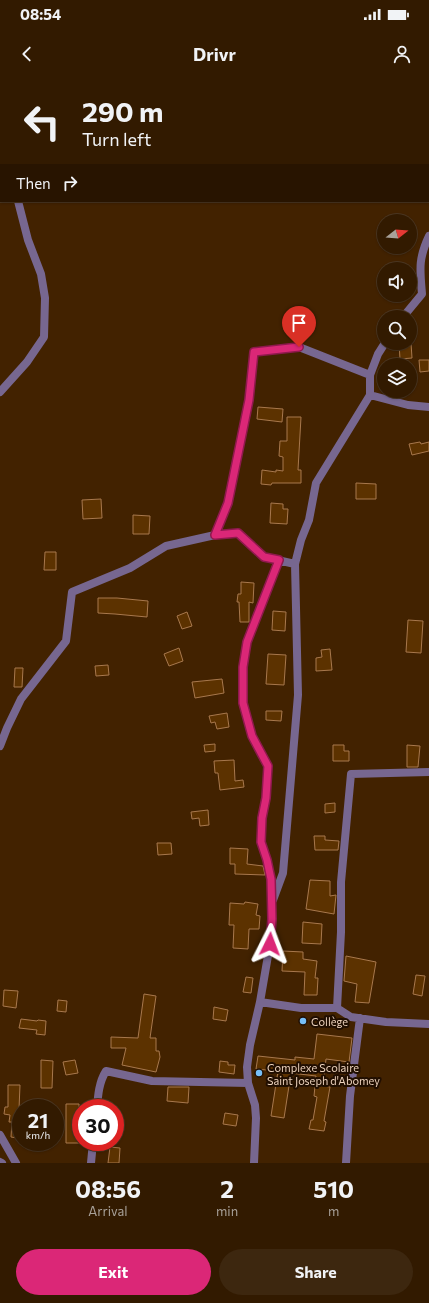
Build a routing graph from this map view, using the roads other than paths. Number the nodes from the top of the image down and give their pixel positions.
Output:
1 (18, 202) edge
2 (429, 236) edge
3 (409, 310) edge
4 (381, 350) edge
5 (370, 374) junction
6 (0, 392) edge
7 (370, 395) junction
8 (429, 407) edge
9 (215, 535) junction
10 (279, 560) junction
11 (295, 564) junction
12 (0, 746) edge
13 (429, 772) edge
14 (271, 905) junction
15 (260, 1002) junction
16 (337, 1008) junction
17 (360, 1018) junction
18 (429, 1024) edge
19 (248, 1083) junction
20 (98, 1099) edge
21 (0, 1135) edge
22 (93, 1151) edge
23 (16, 1163) edge
24 (91, 1163) edge
25 (254, 1163) edge
26 (346, 1163) edge

1 - 6 street
2 - 3 street
4 - 5 street
5 - 7 street
5 - 9 street
7 - 8 street
7 - 11 street
9 - 10 street
9 - 12 street
10 - 11 street
10 - 14 street
11 - 14 street
13 - 16 street
14 - 15 street
15 - 16 street
15 - 19 street
16 - 17 street
17 - 18 street
17 - 26 street
19 - 20 street
19 - 25 street
21 - 23 street
22 - 24 street

